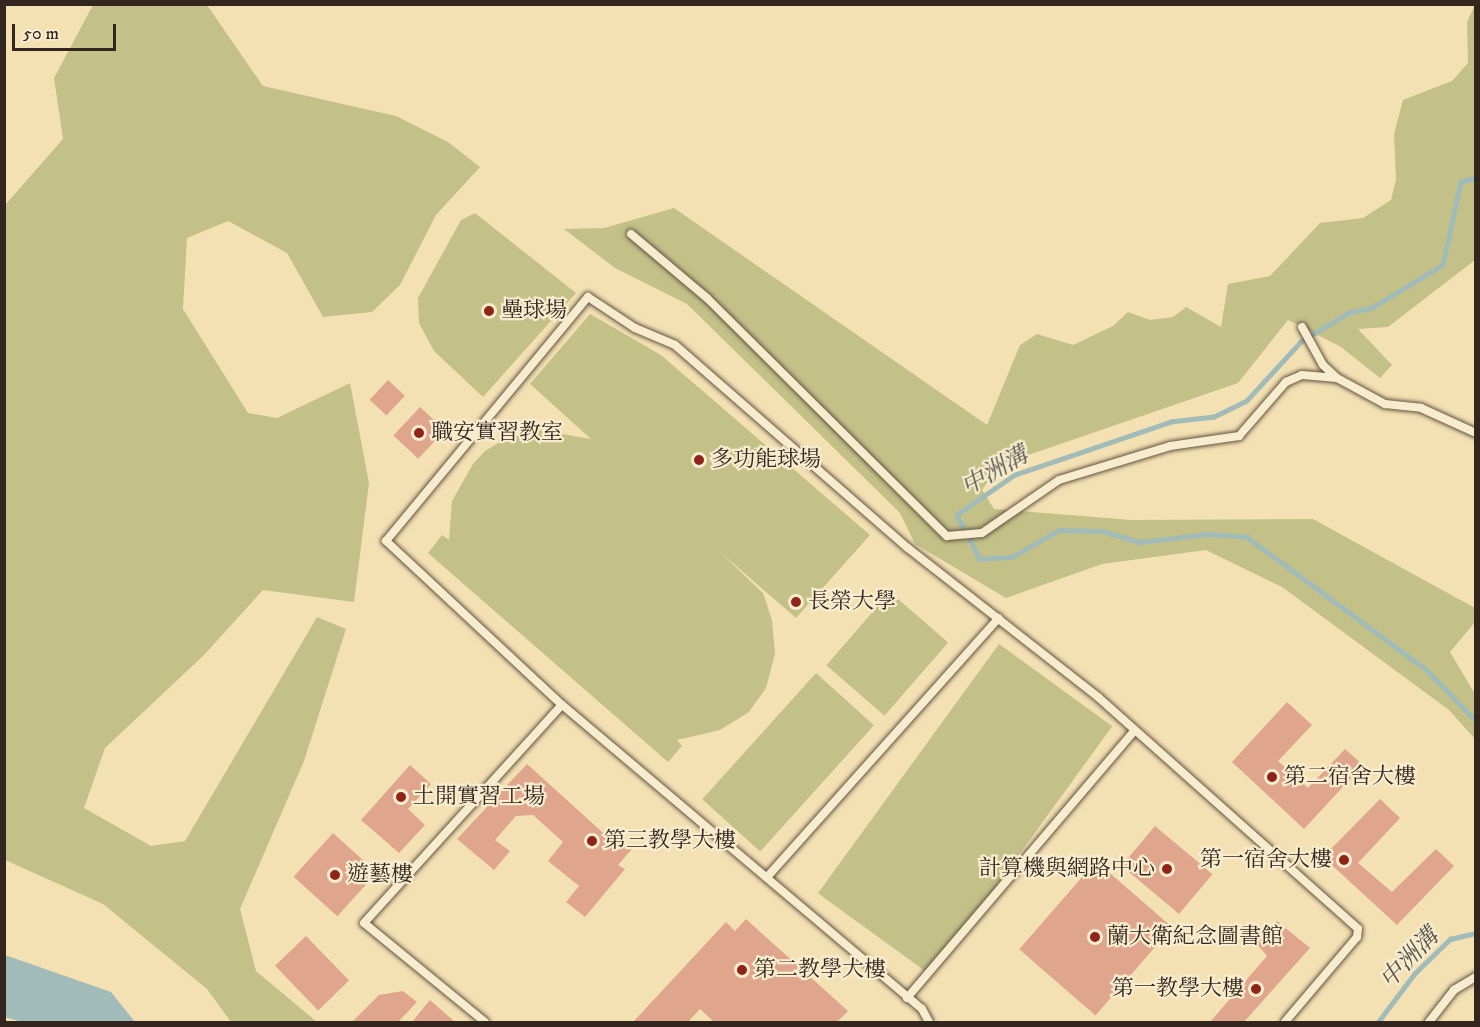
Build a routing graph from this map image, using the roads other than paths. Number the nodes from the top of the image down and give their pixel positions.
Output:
1 (631, 234) dead end
2 (1302, 327) dead end
3 (1336, 378) junction
4 (1476, 434) edge
5 (999, 618) junction
6 (562, 705) junction
7 (1134, 731) junction
8 (768, 876) junction
9 (1476, 976) edge
10 (907, 998) junction
11 (485, 1023) edge
12 (929, 1023) edge
13 (1285, 1023) edge
14 (1429, 1023) edge

1 - 3 lane
2 - 3 lane
3 - 4 lane
5 - 6 lane
5 - 7 lane
5 - 8 lane
6 - 8 lane
6 - 11 lane
7 - 10 lane
7 - 13 lane
8 - 10 lane
9 - 14 lane
10 - 12 lane

